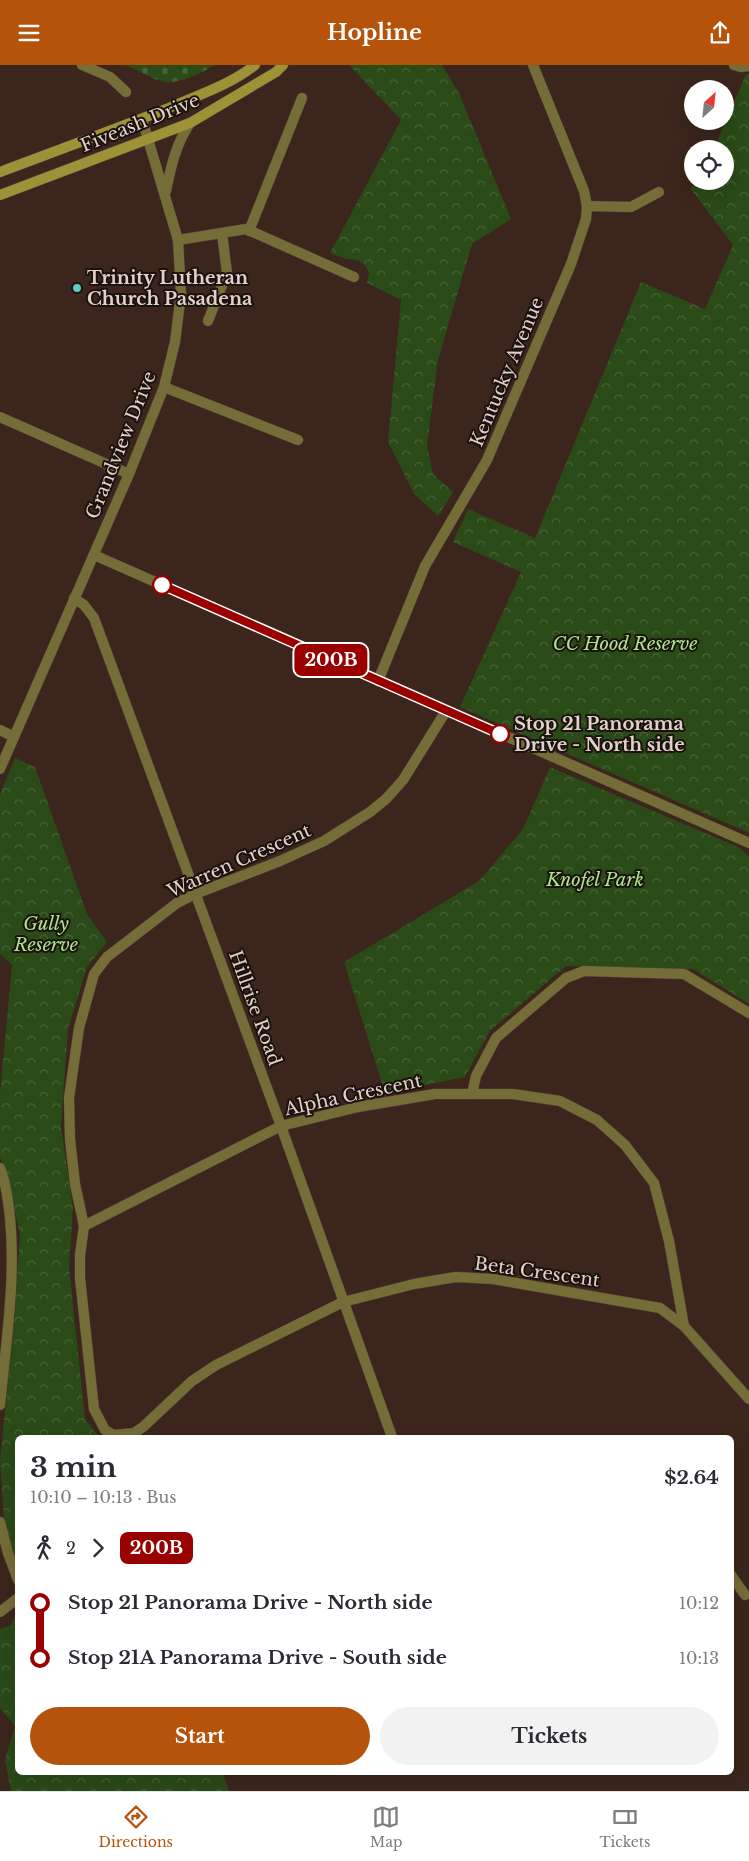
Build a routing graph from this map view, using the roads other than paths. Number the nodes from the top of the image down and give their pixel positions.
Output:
1 (82, 65) edge
2 (255, 65) edge
3 (283, 65) edge
4 (533, 65) edge
5 (734, 65) edge
6 (749, 66) edge
7 (126, 91) dead end
8 (302, 98) dead end
9 (142, 119) junction
10 (190, 123) junction
11 (149, 138) junction
12 (0, 172) edge
13 (659, 192) dead end
14 (0, 195) edge
15 (165, 195) junction
16 (587, 206) junction
17 (249, 231) junction
18 (222, 233) junction
19 (178, 240) junction
20 (354, 277) dead end
21 (208, 321) dead end
22 (164, 387) junction
23 (0, 417) edge
24 (298, 440) dead end
25 (129, 474) junction
26 (94, 555) junction
27 (74, 598) junction
28 (378, 681) junction
29 (446, 711) junction
30 (0, 730) edge
31 (14, 737) junction
32 (0, 769) edge
33 (749, 843) edge
34 (195, 894) junction
35 (749, 1013) edge
36 (472, 1095) junction
37 (281, 1126) junction
38 (0, 1168) edge
39 (84, 1226) junction
40 (344, 1302) junction
41 (684, 1326) junction
42 (749, 1399) edge
43 (0, 1405) edge
44 (114, 1435) joint
45 (391, 1435) edge
46 (0, 1523) edge
47 (15, 1572) edge
48 (734, 1579) edge
49 (745, 1595) dead end
50 (15, 1600) edge
51 (0, 1612) edge

1 - 7 street
2 - 9 main road, Fiveash Drive
3 - 10 main road, Fiveash Drive
4 - 16 street, Kentucky Avenue
5 - 6 street
8 - 17 street
9 - 11 street, Grandview Drive
9 - 12 main road, Fiveash Drive
10 - 11 main road, Fiveash Drive
10 - 15 street
11 - 14 main road, Fiveash Drive
11 - 15 street, Grandview Drive
13 - 16 street
15 - 19 street, Grandview Drive
16 - 28 street, Kentucky Avenue
17 - 18 street
17 - 20 street
18 - 19 street
18 - 21 street
19 - 22 street, Grandview Drive
22 - 24 street
22 - 25 street, Grandview Drive
23 - 25 street
25 - 26 street, Grandview Drive
26 - 27 street, Grandview Drive
26 - 28 street
27 - 31 street, Grandview Drive
27 - 34 street, Hillrise Road
28 - 29 street
29 - 33 street
29 - 34 street, Warren Crescent
30 - 31 street
31 - 32 street, Grandview Drive
34 - 37 street, Hillrise Road
34 - 39 street, Warren Crescent
35 - 36 street
36 - 37 street, Alpha Crescent
36 - 41 street, Alpha Crescent
37 - 39 street, Alpha Crescent
37 - 40 street, Hillrise Road
38 - 43 street
39 - 44 street, Warren Crescent
40 - 41 street, Beta Crescent
40 - 44 street, Beta Crescent
40 - 45 street, Hillrise Road
41 - 42 street, Beta Crescent
46 - 47 street
48 - 49 street
50 - 51 street

